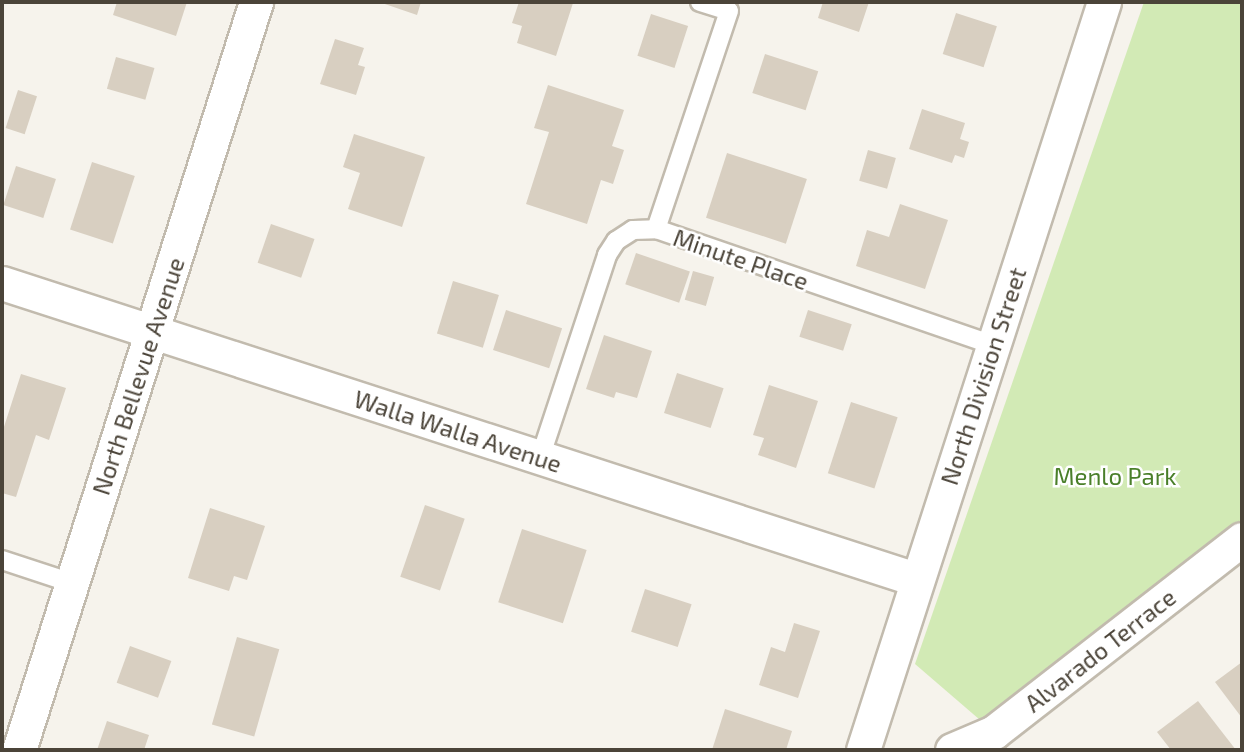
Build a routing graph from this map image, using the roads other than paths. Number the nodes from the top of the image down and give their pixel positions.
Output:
1 (256, 2) edge
2 (700, 2) edge
3 (1104, 2) edge
4 (656, 229) junction
5 (2, 283) edge
6 (152, 331) junction
7 (993, 345) junction
8 (540, 458) junction
9 (1242, 539) edge
10 (2, 560) edge
11 (915, 579) junction
12 (72, 583) junction
13 (19, 750) edge
14 (863, 750) edge
15 (951, 750) edge

1 - 6 street, North Bellevue Avenue
2 - 4 lane, Minute Place
3 - 7 street, North Division Street
4 - 7 lane, Minute Place
4 - 8 lane
5 - 6 street, Walla Walla Avenue
6 - 8 street, Walla Walla Avenue
6 - 12 street, North Bellevue Avenue
7 - 11 street, North Division Street
8 - 11 street, Walla Walla Avenue
9 - 15 street, Alvarado Terrace
10 - 12 lane
11 - 14 street, North Division Street
12 - 13 street, North Bellevue Avenue

